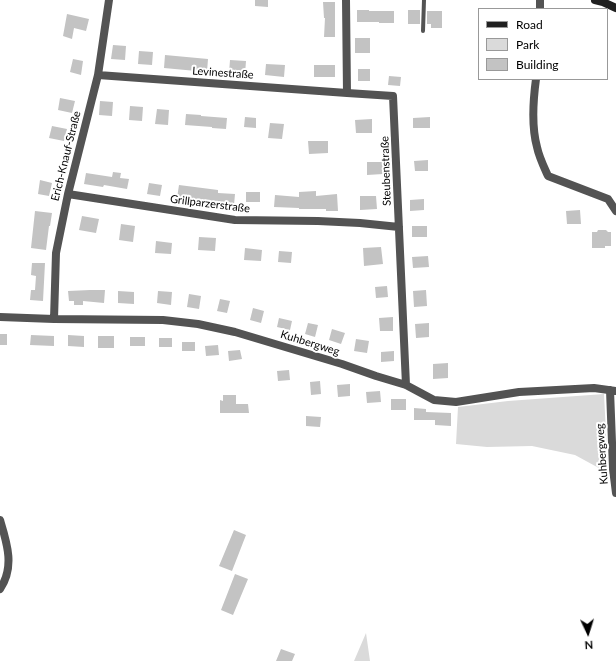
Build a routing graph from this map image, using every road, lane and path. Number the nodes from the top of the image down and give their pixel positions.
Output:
1 (109, 0) edge
2 (346, 0) edge
3 (424, 0) edge
4 (595, 0) edge
5 (616, 8) edge
6 (423, 31) dead end
7 (98, 75) junction
8 (536, 80) edge
9 (347, 93) junction
10 (68, 194) junction
11 (616, 210) edge
12 (399, 227) junction
13 (0, 317) edge
14 (54, 319) junction
15 (406, 385) junction
16 (613, 390) edge
17 (616, 493) edge
18 (0, 520) edge
19 (0, 589) edge

1 - 7 street, Erich-Knauf-Straße
2 - 9 street
3 - 6 lane
4 - 5 main road
7 - 9 street, Levinestraße
7 - 10 street, Erich-Knauf-Straße
8 - 11 street
9 - 12 street, Steubenstraße
10 - 12 street, Grillparzerstraße
10 - 14 street, Erich-Knauf-Straße
12 - 15 street, Steubenstraße
13 - 14 street, Kuhbergweg
14 - 15 street, Kuhbergweg
15 - 16 street, Kuhbergweg
16 - 17 street, Kuhbergweg
18 - 19 street

